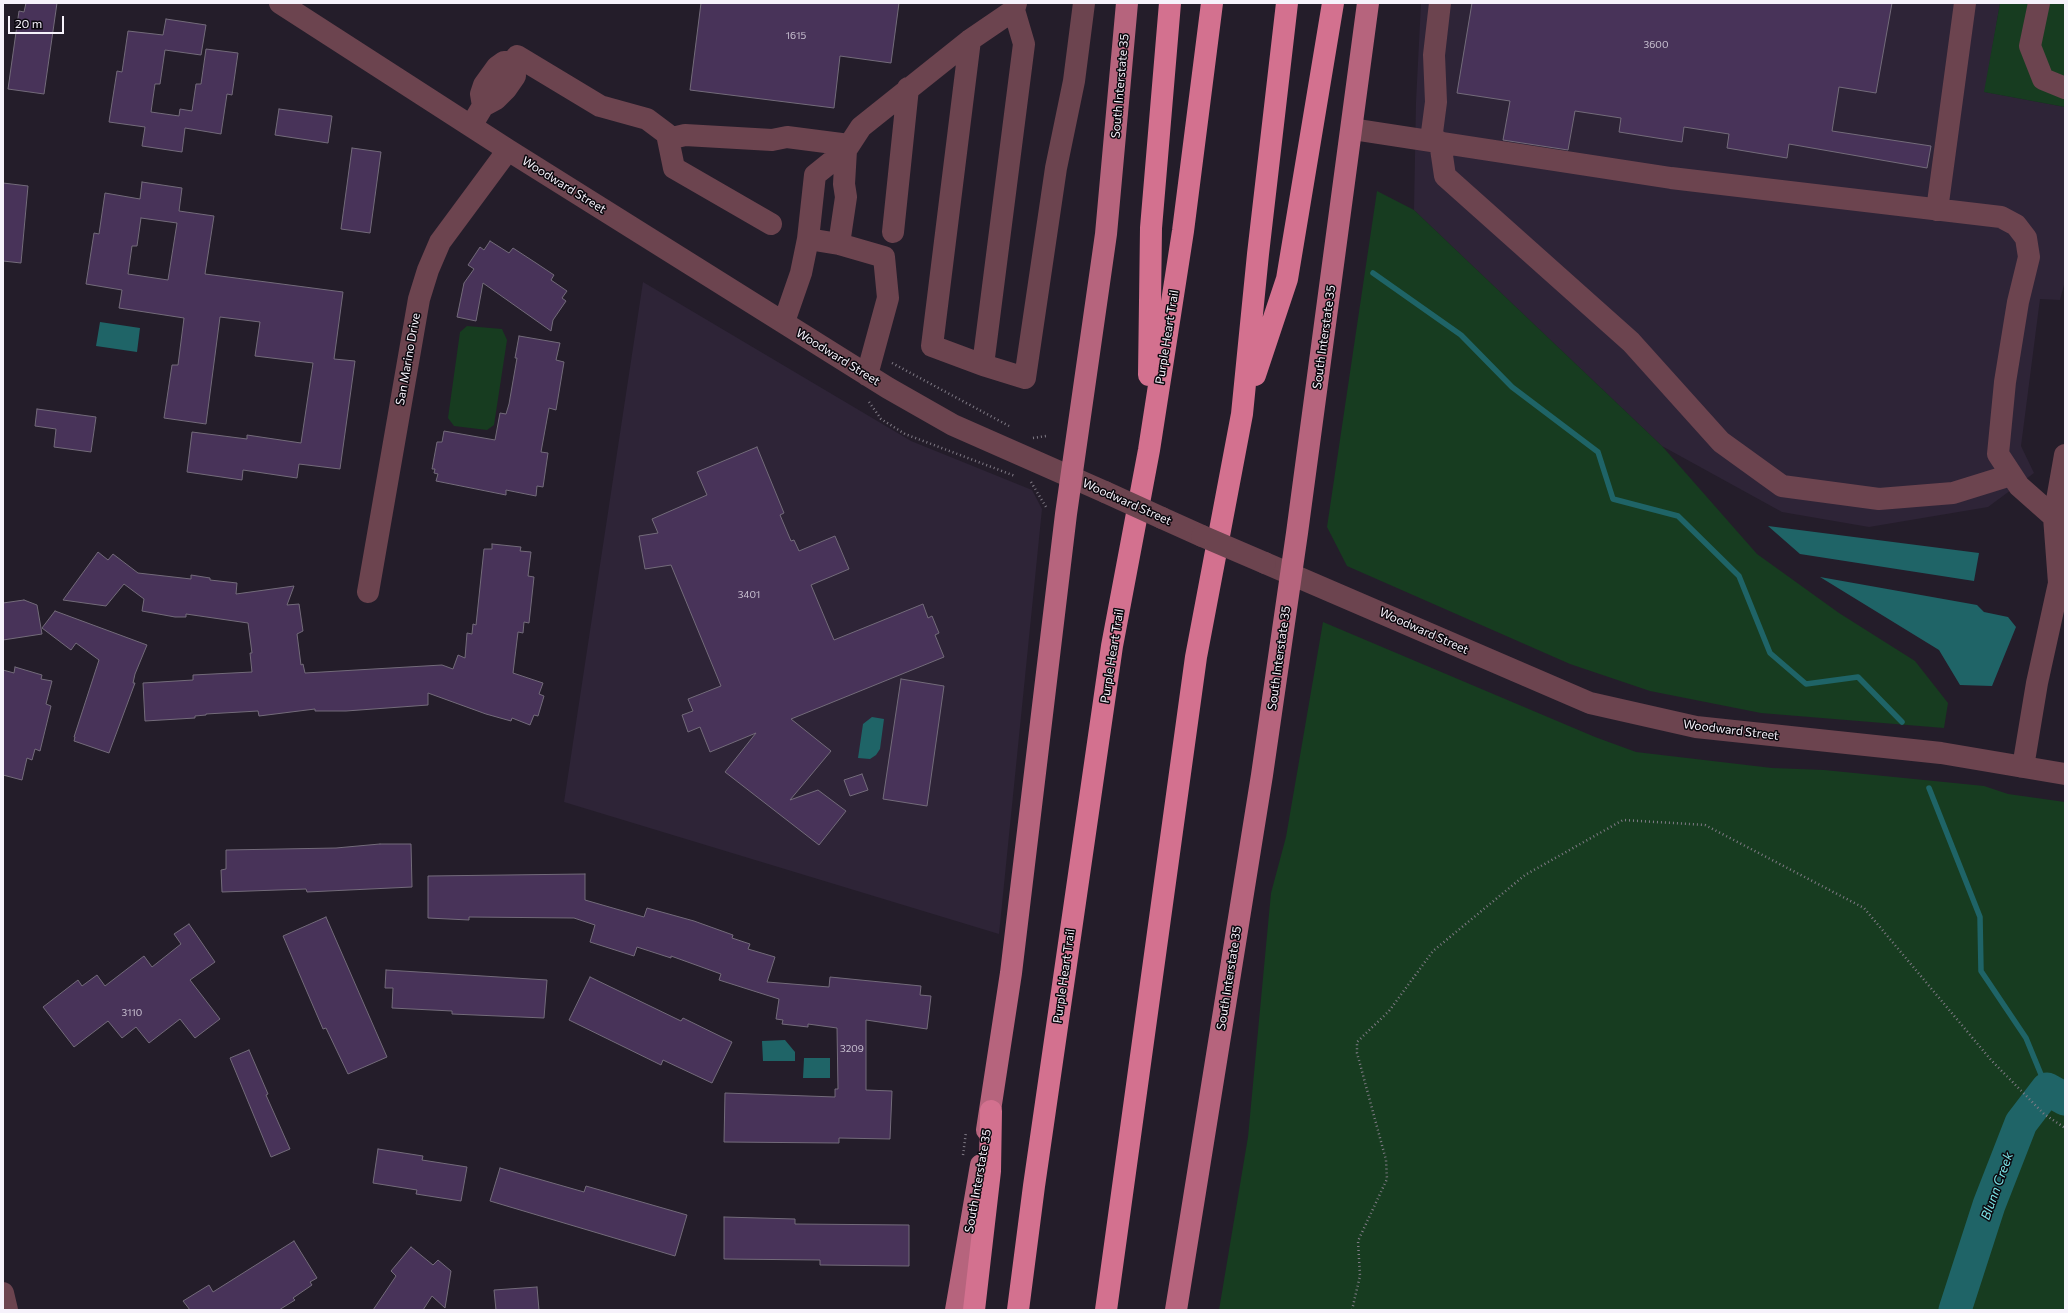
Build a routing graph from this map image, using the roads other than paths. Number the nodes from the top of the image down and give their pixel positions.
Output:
1 (280, 3) edge
2 (1084, 3) edge
3 (1127, 3) edge
4 (1170, 3) edge
5 (1212, 3) edge
6 (1287, 3) edge
7 (1333, 3) edge
8 (1368, 3) edge
9 (1440, 3) edge
10 (1965, 3) edge
11 (2039, 3) edge
12 (1015, 6) edge
13 (970, 40) junction
14 (908, 88) junction
15 (2065, 88) edge
16 (471, 126) junction
17 (1352, 129) junction
18 (668, 139) junction
19 (1436, 141) junction
20 (847, 147) junction
21 (508, 150) junction
22 (1937, 210) junction
23 (771, 224) dead end
24 (893, 232) dead end
25 (808, 239) junction
26 (839, 244) junction
27 (784, 322) junction
28 (983, 365) junction
29 (868, 375) junction
30 (1242, 414) junction
31 (1149, 450) junction
32 (2065, 455) edge
33 (2011, 475) junction
34 (1071, 477) junction
35 (2054, 517) junction
36 (1291, 573) junction
37 (368, 592) dead end
38 (2023, 767) junction
39 (2065, 774) edge
40 (990, 1111) junction
41 (1112, 1273) junction
42 (3, 1293) edge
43 (7, 1310) edge
44 (956, 1310) edge
45 (974, 1310) edge
46 (1018, 1310) edge
47 (1106, 1310) edge
48 (1113, 1310) edge
49 (1176, 1310) edge

1 - 16 street, Woodward Street
2 - 28 street
3 - 34 main road, South Interstate 35
4 - 31 highway
5 - 31 highway, Purple Heart Trail
6 - 30 highway
7 - 30 highway
8 - 17 main road, South Interstate 35
9 - 19 street
10 - 22 street
11 - 15 street
12 - 13 street
12 - 28 street
13 - 14 street
13 - 28 street
14 - 20 street
14 - 24 street
16 - 18 street
16 - 21 street, Woodward Street
17 - 19 street
17 - 36 main road, South Interstate 35
18 - 20 street
18 - 23 street
19 - 22 street
19 - 33 street
20 - 25 street
20 - 26 street
21 - 27 street, Woodward Street
21 - 37 street, San Marino Drive
22 - 33 street
25 - 26 street
25 - 27 street
26 - 29 street
27 - 29 street, Woodward Street
29 - 34 street, Woodward Street
30 - 41 highway
31 - 46 highway, Purple Heart Trail
32 - 35 street
33 - 35 street
34 - 36 street, Woodward Street, bridge
34 - 40 main road, South Interstate 35
35 - 38 street
36 - 38 street, Woodward Street
36 - 49 main road, South Interstate 35
38 - 39 street, Woodward Street
40 - 44 main road, South Interstate 35
40 - 45 highway
41 - 47 highway
41 - 48 highway
42 - 43 street

